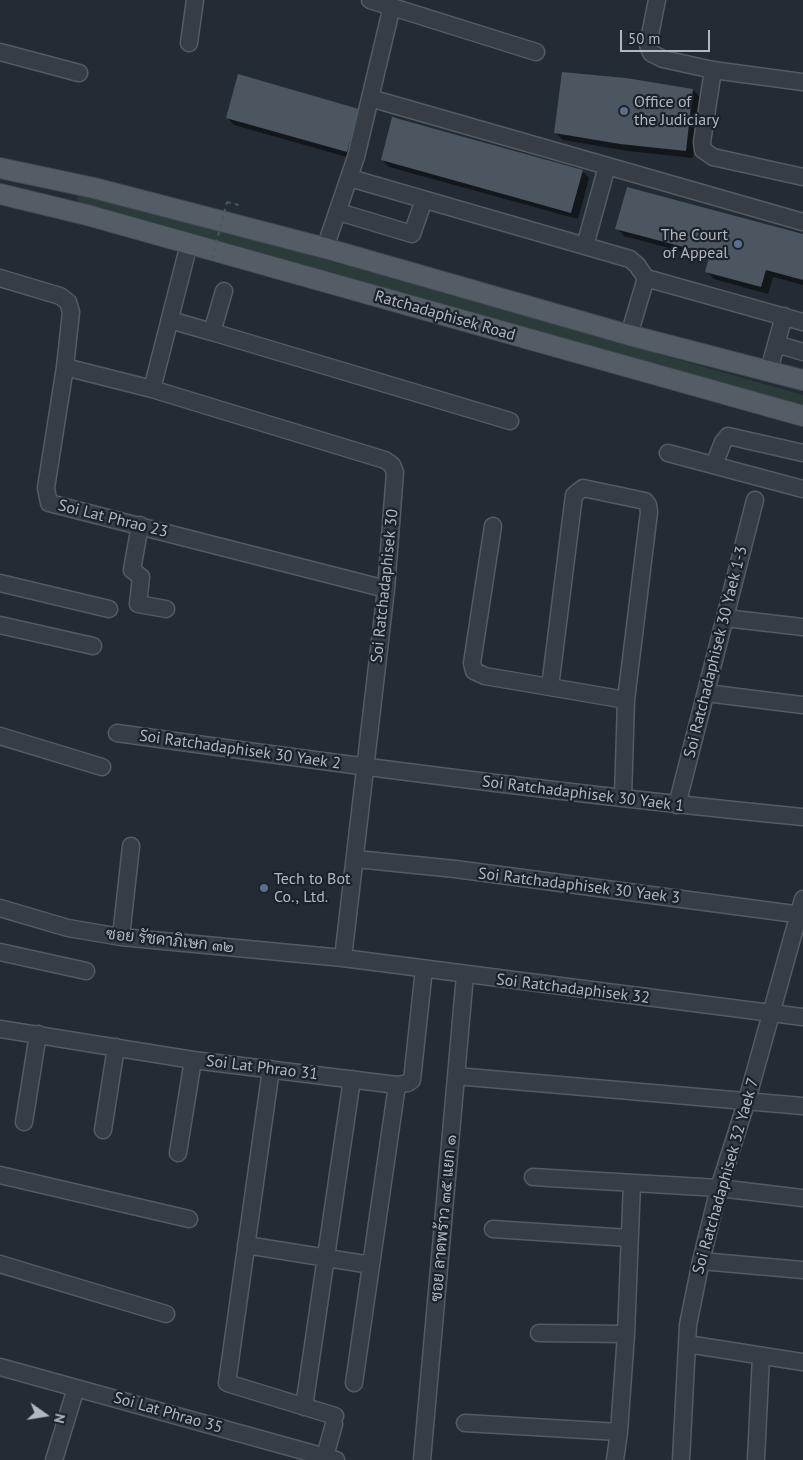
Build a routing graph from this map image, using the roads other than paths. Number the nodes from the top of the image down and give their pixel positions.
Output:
1 (195, 0) edge
2 (370, 0) edge
3 (657, 0) edge
4 (399, 5) edge
5 (189, 43) dead end
6 (0, 52) edge
7 (536, 52) dead end
8 (714, 70) junction
9 (80, 73) dead end
10 (803, 82) edge
11 (370, 98) junction
12 (0, 155) edge
13 (607, 166) junction
14 (0, 168) edge
15 (803, 177) edge
16 (350, 178) junction
17 (0, 186) edge
18 (94, 188) junction
19 (0, 194) edge
20 (424, 200) junction
21 (339, 212) junction
22 (87, 215) junction
23 (803, 222) edge
24 (189, 244) junction
25 (585, 246) junction
26 (325, 248) junction
27 (0, 278) edge
28 (646, 278) junction
29 (224, 291) dead end
30 (784, 316) junction
31 (170, 320) junction
32 (803, 322) edge
33 (212, 332) junction
34 (630, 335) junction
35 (776, 344) junction
36 (803, 352) edge
37 (65, 367) junction
38 (769, 370) junction
39 (803, 380) edge
40 (152, 389) junction
41 (803, 416) edge
42 (510, 421) dead end
43 (668, 452) dead end
44 (803, 453) edge
45 (714, 465) junction
46 (803, 490) edge
47 (754, 500) dead end
48 (140, 525) junction
49 (493, 526) dead end
50 (0, 583) edge
51 (386, 589) junction
52 (109, 609) dead end
53 (166, 609) dead end
54 (725, 618) junction
55 (0, 625) edge
56 (803, 627) edge
57 (93, 646) dead end
58 (550, 687) junction
59 (706, 693) junction
60 (626, 700) junction
61 (803, 705) edge
62 (117, 733) dead end
63 (0, 736) edge
64 (102, 767) dead end
65 (364, 768) junction
66 (623, 798) junction
67 (677, 805) junction
68 (803, 817) edge
69 (131, 846) dead end
70 (356, 859) junction
71 (0, 908) edge
72 (802, 910) edge
73 (122, 937) junction
74 (0, 952) edge
75 (343, 958) junction
76 (424, 969) junction
77 (86, 971) dead end
78 (465, 975) junction
79 (772, 1014) junction
80 (803, 1017) edge
81 (0, 1030) edge
82 (38, 1034) junction
83 (116, 1047) junction
84 (193, 1060) junction
85 (271, 1068) junction
86 (456, 1076) junction
87 (352, 1079) junction
88 (397, 1085) junction
89 (747, 1100) junction
90 (803, 1106) edge
91 (24, 1122) dead end
92 (103, 1130) dead end
93 (178, 1153) dead end
94 (0, 1175) edge
95 (533, 1177) dead end
96 (632, 1183) junction
97 (719, 1188) junction
98 (803, 1198) edge
99 (189, 1219) dead end
100 (493, 1229) dead end
101 (629, 1238) junction
102 (246, 1245) junction
103 (326, 1256) junction
104 (701, 1261) junction
105 (0, 1264) edge
106 (372, 1264) junction
107 (803, 1270) edge
108 (166, 1314) dead end
109 (539, 1333) dead end
110 (626, 1334) junction
111 (687, 1344) junction
112 (761, 1356) junction
113 (803, 1362) edge
114 (0, 1367) edge
115 (354, 1383) dead end
116 (76, 1388) junction
117 (304, 1407) junction
118 (466, 1422) dead end
119 (619, 1432) junction
120 (328, 1459) edge
121 (54, 1460) edge
122 (422, 1460) edge
123 (615, 1460) edge
124 (681, 1460) edge
125 (756, 1460) edge

1 - 5 street
2 - 4 street
3 - 8 street
4 - 7 street
4 - 11 street
6 - 9 street
8 - 10 street
8 - 15 street
11 - 13 street
11 - 16 street
12 - 18 main road, Ratchadaphisek Road
13 - 23 street
13 - 25 street
14 - 18 main road, Ratchadaphisek Road
16 - 20 street
16 - 21 street
17 - 22 main road, Ratchadaphisek Road
18 - 26 main road, Ratchadaphisek Road
19 - 22 main road, Ratchadaphisek Road
20 - 21 street
20 - 25 street
21 - 26 street
22 - 24 main road, Ratchadaphisek Road
24 - 31 street
24 - 41 main road, Ratchadaphisek Road
25 - 28 street
26 - 34 main road, Ratchadaphisek Road
27 - 37 street, Soi Lat Phrao 23
28 - 30 street
28 - 34 street
29 - 33 street
30 - 32 street
30 - 35 street
31 - 33 street
31 - 40 street
33 - 42 street
34 - 38 main road, Ratchadaphisek Road
35 - 36 street
35 - 38 street
37 - 40 street, Soi Ratchadaphisek 30
37 - 48 street, Soi Lat Phrao 23
38 - 39 main road, Ratchadaphisek Road
40 - 51 street, Soi Ratchadaphisek 30
43 - 45 street
44 - 45 street
45 - 46 street
47 - 54 street, Soi Ratchadaphisek 30 Yaek 1-3
48 - 51 street, Soi Lat Phrao 23
48 - 53 street
49 - 58 street
50 - 52 street
51 - 65 street, Soi Ratchadaphisek 30
54 - 56 street
54 - 59 street, Soi Ratchadaphisek 30 Yaek 1-3
55 - 57 street
58 - 60 street
58 - 60 street
59 - 61 street
59 - 67 street, Soi Ratchadaphisek 30 Yaek 1-3
60 - 66 street
62 - 65 street, Soi Ratchadaphisek 30 Yaek 2
63 - 64 street
65 - 66 street, Soi Ratchadaphisek 30 Yaek 1
65 - 70 street, Soi Ratchadaphisek 30
66 - 67 street, Soi Ratchadaphisek 30 Yaek 1
67 - 68 street, Soi Ratchadaphisek 30 Yaek 1
69 - 73 street
70 - 72 street, Soi Ratchadaphisek 30 Yaek 3
70 - 75 street, Soi Ratchadaphisek 30
71 - 73 street, ซอย รัชดาภิเษก ๓๒
72 - 79 street, Soi Ratchadaphisek 32 Yaek 7
73 - 75 street, ซอย รัชดาภิเษก ๓๒
74 - 77 street
75 - 76 street, Soi Ratchadaphisek 32
76 - 78 street, Soi Ratchadaphisek 32
76 - 88 street
78 - 79 street, Soi Ratchadaphisek 32
78 - 86 street, ซอย ลาดพร้าว ๓๕ แยก ๑
79 - 80 street, Soi Ratchadaphisek 32
79 - 89 street, Soi Ratchadaphisek 32 Yaek 7
81 - 82 street, Soi Lat Phrao 31
82 - 83 street, Soi Lat Phrao 31
82 - 91 street
83 - 84 street, Soi Lat Phrao 31
83 - 92 street
84 - 85 street, Soi Lat Phrao 31
84 - 93 street
85 - 87 street, Soi Lat Phrao 31
85 - 102 street
86 - 89 street
86 - 122 street, ซอย ลาดพร้าว ๓๕ แยก ๑
87 - 88 street, Soi Lat Phrao 31
87 - 103 street
88 - 106 street
89 - 90 street
89 - 97 street, Soi Ratchadaphisek 32 Yaek 7
94 - 99 street
95 - 96 street
96 - 97 street
96 - 101 street
97 - 98 street
97 - 104 street, Soi Ratchadaphisek 32 Yaek 7
100 - 101 street
101 - 110 street
102 - 103 street
102 - 117 street
103 - 106 street
103 - 117 street
104 - 107 street
104 - 111 street, Soi Ratchadaphisek 32 Yaek 7
105 - 108 street
106 - 115 street
109 - 110 street
110 - 119 street
111 - 112 street
111 - 124 street, Soi Ratchadaphisek 32 Yaek 7
112 - 113 street
112 - 125 street
114 - 116 street, Soi Lat Phrao 35
116 - 120 street, Soi Lat Phrao 35
116 - 121 street
117 - 120 street
118 - 119 street
119 - 123 street

